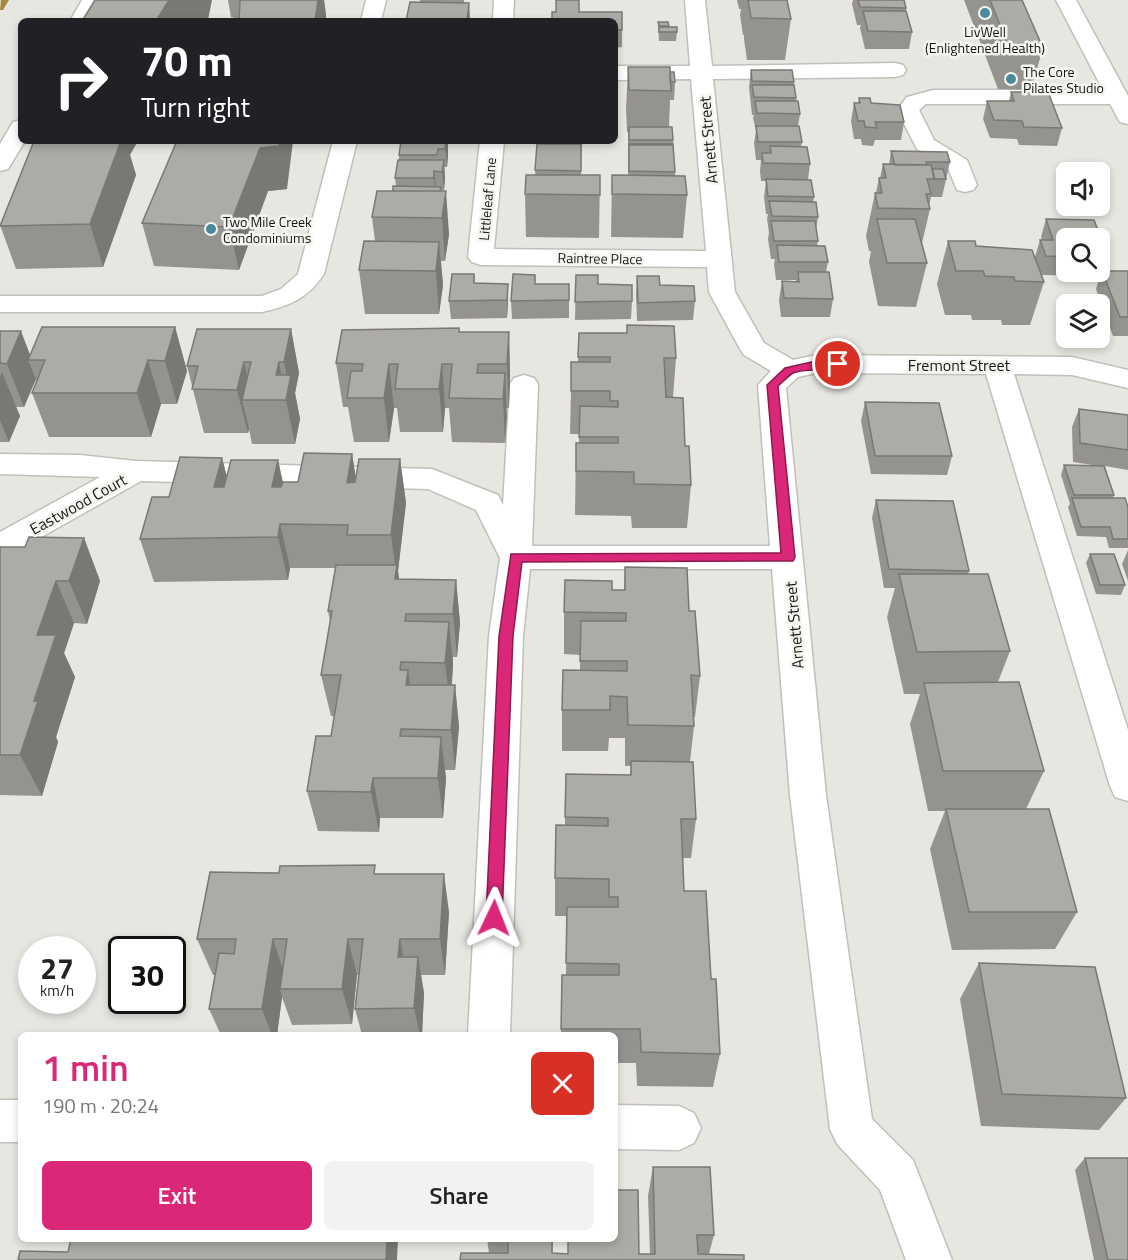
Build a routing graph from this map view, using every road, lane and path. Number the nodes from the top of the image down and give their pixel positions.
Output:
1 (92, 0) edge
2 (376, 0) edge
3 (504, 0) edge
4 (695, 0) edge
5 (1066, 0) edge
6 (82, 18) edge
7 (372, 18) edge
8 (502, 18) edge
9 (896, 70) dead end
10 (618, 73) edge
11 (702, 74) junction
12 (1123, 107) edge
13 (18, 132) edge
14 (344, 144) edge
15 (492, 144) edge
16 (0, 164) edge
17 (965, 185) dead end
18 (482, 257) joint
19 (719, 259) junction
20 (0, 304) edge
21 (997, 366) junction
22 (789, 370) junction
23 (1128, 379) edge
24 (524, 384) dead end
25 (0, 464) edge
26 (136, 471) junction
27 (0, 546) edge
28 (788, 557) junction
29 (516, 558) junction
30 (1128, 786) edge
31 (489, 1032) edge
32 (0, 1120) edge
33 (18, 1121) edge
34 (618, 1127) edge
35 (679, 1128) dead end
36 (929, 1260) edge

1 - 6 street
2 - 7 street
3 - 8 street
4 - 11 street, Arnett Street
5 - 12 street
9 - 11 street
10 - 11 street
11 - 19 street, Arnett Street
12 - 17 street
13 - 16 street
14 - 20 street
15 - 18 street, Littleleaf Lane
18 - 19 street, Raintree Place
19 - 22 street, Arnett Street
21 - 22 street, Fremont Street
21 - 23 street, Fremont Street
21 - 30 street
22 - 28 street, Arnett Street
24 - 29 street
25 - 26 street
26 - 27 street, Eastwood Court
26 - 29 street, Eastwood Court
28 - 29 street
28 - 36 street, Arnett Street
29 - 31 street
32 - 33 street
34 - 35 street

